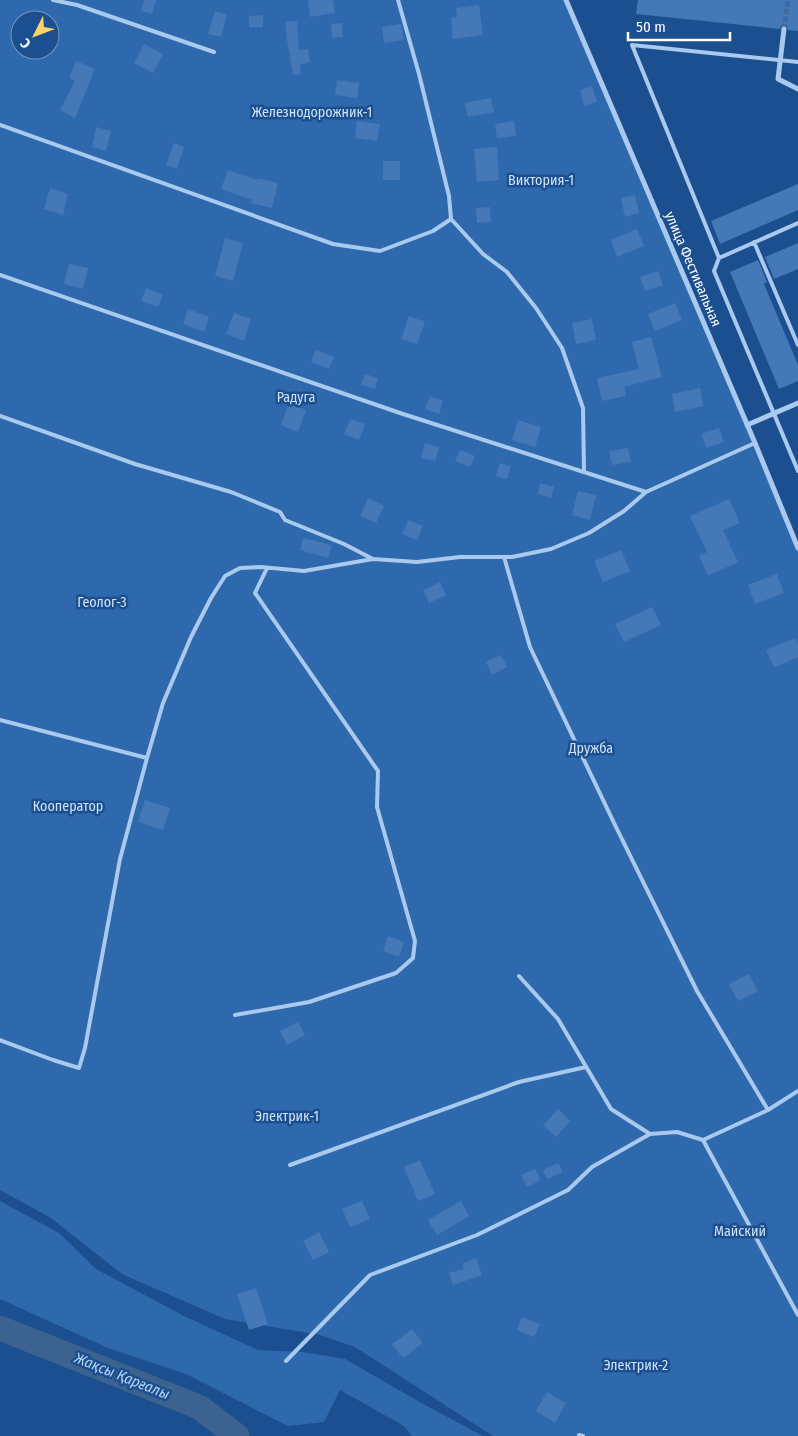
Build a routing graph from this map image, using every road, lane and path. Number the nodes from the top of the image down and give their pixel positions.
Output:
1 (54, 0) edge
2 (398, 0) edge
3 (566, 0) edge
4 (784, 30) tunnel mouth
5 (214, 52) dead end
6 (781, 60) junction
7 (798, 62) edge
8 (798, 89) edge
9 (0, 125) edge
10 (451, 219) junction
11 (798, 223) edge
12 (754, 242) junction
13 (719, 258) junction
14 (0, 275) edge
15 (798, 345) edge
16 (798, 404) edge
17 (774, 414) junction
18 (0, 416) edge
19 (747, 425) junction
20 (755, 444) junction
21 (798, 471) edge
22 (584, 472) junction
23 (646, 492) junction
24 (798, 548) edge
25 (504, 557) junction
26 (372, 559) junction
27 (267, 568) junction
28 (0, 720) edge
29 (147, 758) junction
30 (519, 976) dead end
31 (235, 1015) dead end
32 (0, 1040) edge
33 (586, 1067) junction
34 (798, 1091) edge
35 (768, 1110) junction
36 (650, 1134) junction
37 (703, 1140) junction
38 (290, 1165) dead end
39 (798, 1315) edge
40 (286, 1361) dead end

1 - 5 lane
2 - 10 lane
3 - 19 street, улица Фестивальная
4 - 6 street
6 - 7 lane
6 - 8 street
6 - 13 lane
9 - 10 lane
10 - 22 lane
11 - 12 lane
12 - 13 lane
12 - 15 lane
13 - 17 lane
14 - 22 lane
16 - 17 street
17 - 19 street
17 - 21 lane
18 - 26 lane
19 - 20 street, улица Фестивальная
20 - 23 lane
20 - 24 street, улица Фестивальная
22 - 23 lane
23 - 25 lane
25 - 26 lane
25 - 35 lane
26 - 27 lane
27 - 29 lane
27 - 31 lane
28 - 29 lane
29 - 32 lane
30 - 33 lane
33 - 36 lane
33 - 38 lane
34 - 35 lane
35 - 37 lane
36 - 37 lane
36 - 40 lane
37 - 39 lane

